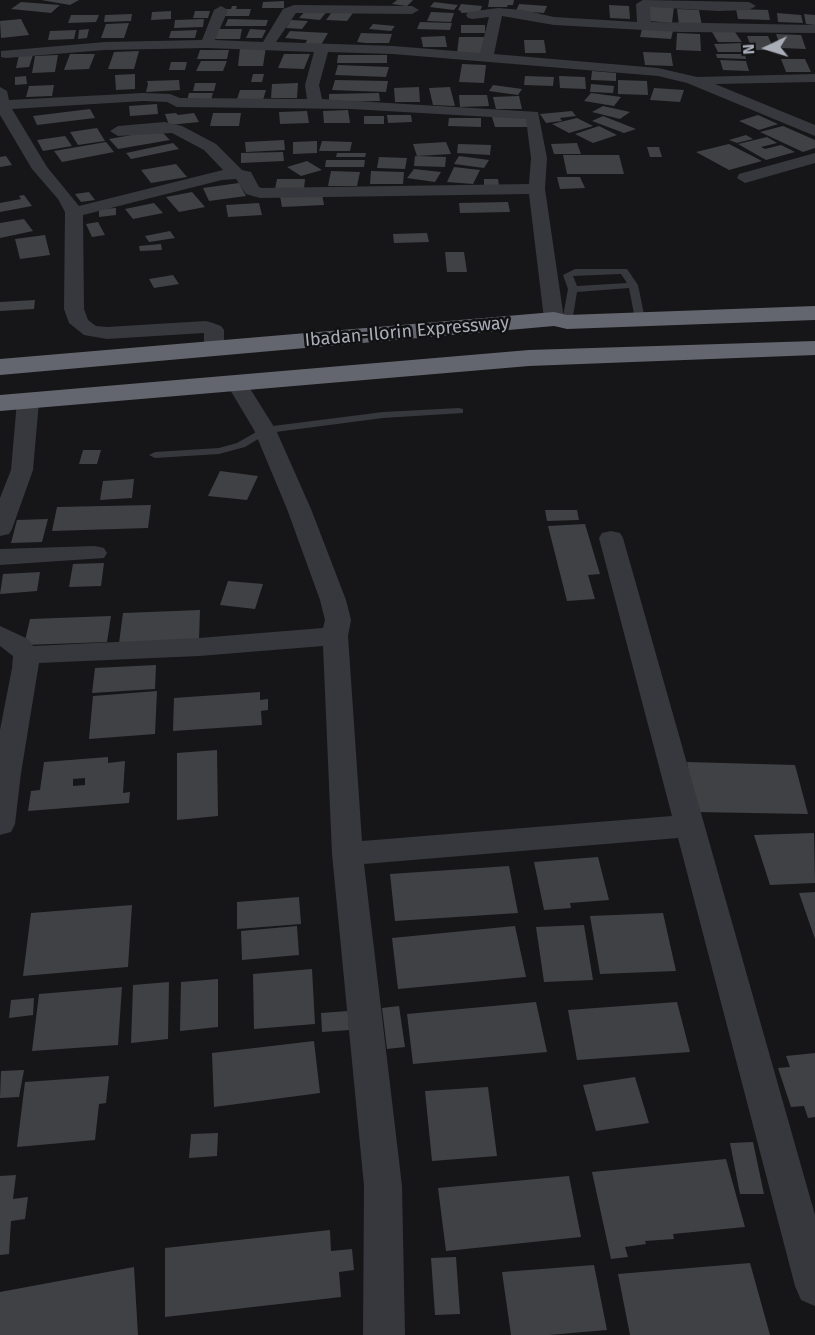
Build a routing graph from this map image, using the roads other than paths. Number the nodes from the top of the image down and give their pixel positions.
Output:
1 (416, 5) edge
2 (749, 6) dead end
3 (221, 10) dead end
4 (498, 12) junction
5 (473, 15) dead end
6 (644, 25) junction
7 (815, 29) edge
8 (207, 44) junction
9 (267, 46) junction
10 (322, 47) junction
11 (3, 51) edge
12 (393, 51) junction
13 (486, 59) junction
14 (815, 78) edge
15 (692, 80) junction
16 (1, 95) edge
17 (315, 105) junction
18 (118, 131) dead end
19 (815, 131) edge
20 (20, 132) junction
21 (0, 135) edge
22 (815, 158) edge
23 (236, 174) junction
24 (745, 178) dead end
25 (537, 189) junction
26 (74, 212) junction
27 (633, 285) junction
28 (573, 289) junction
29 (815, 313) edge
30 (640, 319) junction
31 (561, 320) junction
32 (815, 348) edge
33 (214, 349) junction
34 (0, 367) edge
35 (237, 383) junction
36 (28, 401) junction
37 (0, 404) edge
38 (459, 411) dead end
39 (265, 430) junction
40 (155, 455) dead end
41 (0, 530) edge
42 (611, 538) dead end
43 (95, 553) dead end
44 (0, 557) edge
45 (0, 635) edge
46 (335, 636) junction
47 (27, 655) junction
48 (9, 710) edge
49 (0, 824) edge
50 (690, 826) junction
51 (347, 854) junction
52 (815, 1286) edge
53 (384, 1335) edge

1 - 9 street
1 - 12 street
2 - 6 street
3 - 8 street
4 - 5 street
4 - 6 street
4 - 13 street
6 - 7 street
8 - 9 street
8 - 11 street
9 - 10 street
10 - 12 street
10 - 17 street
11 - 16 street
12 - 13 street
13 - 15 street
14 - 15 street
15 - 19 street
16 - 17 street
16 - 20 street
17 - 25 street
18 - 23 street
20 - 21 street
20 - 26 street
22 - 24 street
23 - 25 street
23 - 26 street
25 - 31 street
26 - 33 street
27 - 28 lane
27 - 28 lane
27 - 30 lane
28 - 31 lane
29 - 30 highway, Ibadan-Ilorin Expressway
30 - 31 highway, Ibadan-Ilorin Expressway
31 - 33 highway, Ibadan-Ilorin Expressway
32 - 35 highway, Ibadan-Ilorin Expressway
33 - 34 highway, Ibadan-Ilorin Expressway
35 - 36 highway, Ibadan-Ilorin Expressway
35 - 39 street
36 - 37 highway, Ibadan-Ilorin Expressway
36 - 41 street
38 - 39 lane
39 - 40 lane
39 - 46 street
42 - 50 street
43 - 44 street
45 - 47 street
46 - 47 street
46 - 51 street
47 - 48 street
48 - 49 street
50 - 51 street
50 - 52 street
51 - 53 street

